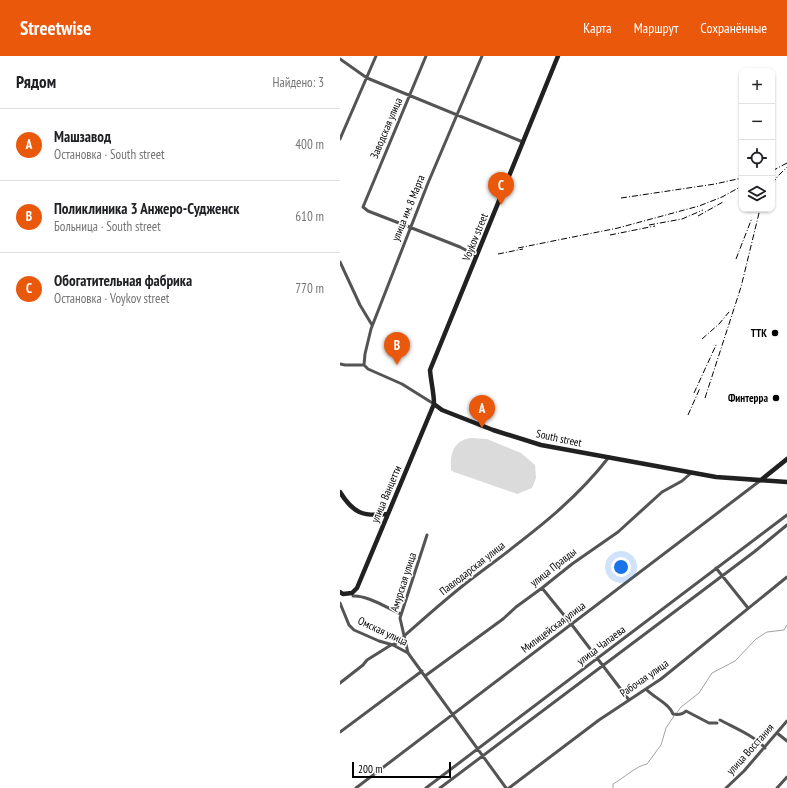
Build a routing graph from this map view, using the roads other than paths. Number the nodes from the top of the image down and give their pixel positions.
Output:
1 (376, 56) edge
2 (426, 56) edge
3 (482, 56) edge
4 (558, 56) edge
5 (340, 59) edge
6 (367, 78) junction
7 (410, 96) junction
8 (457, 116) junction
9 (340, 139) edge
10 (523, 142) junction
11 (410, 228) junction
12 (477, 256) junction
13 (340, 262) edge
14 (372, 326) junction
15 (340, 364) edge
16 (364, 365) junction
17 (434, 404) junction
18 (608, 457) junction
19 (787, 459) edge
20 (691, 473) junction
21 (761, 480) junction
22 (787, 482) edge
23 (340, 492) edge
24 (388, 514) junction
25 (787, 516) edge
26 (787, 525) edge
27 (427, 535) dead end
28 (716, 568) junction
29 (722, 576) junction
30 (787, 577) edge
31 (542, 588) junction
32 (340, 592) edge
33 (354, 593) junction
34 (340, 603) edge
35 (748, 608) junction
36 (401, 614) junction
37 (572, 625) junction
38 (404, 636) junction
39 (393, 645) junction
40 (408, 653) junction
41 (597, 659) junction
42 (602, 666) junction
43 (422, 671) junction
44 (425, 676) junction
45 (340, 683) edge
46 (646, 689) junction
47 (628, 700) junction
48 (454, 714) junction
49 (787, 721) edge
50 (340, 732) edge
51 (777, 734) junction
52 (787, 741) edge
53 (764, 748) junction
54 (478, 749) junction
55 (483, 756) junction
56 (787, 777) edge
57 (356, 788) edge
58 (426, 788) edge
59 (440, 788) edge
60 (507, 788) edge
61 (726, 788) edge
62 (778, 788) edge

1 - 6 street
2 - 7 street, Заводская улица
3 - 8 street, улица им. 8 Марта
4 - 10 street, Voykov street
5 - 6 street
6 - 7 street
6 - 9 street
7 - 8 street
7 - 11 street, Заводская улица
8 - 10 street
8 - 11 street, улица им. 8 Марта
10 - 12 street, Voykov street
11 - 12 street
11 - 14 street, улица им. 8 Марта
12 - 17 street, Voykov street
13 - 14 street
14 - 16 street, улица им. 8 Марта
15 - 16 street
16 - 17 street, South street
17 - 18 street, South street
17 - 24 street, улица Ванцетти
18 - 20 street, South street
18 - 38 street, Павлодарская улица
19 - 21 street
20 - 21 street, South street
20 - 31 street, улица Правды
21 - 22 street, South street
21 - 37 street, Милицейская улица
23 - 24 street
24 - 33 street, улица Ванцетти
25 - 28 street, улица Чапаева
26 - 29 street, улица Чапаева
27 - 36 street, Амурская улица
28 - 29 street
28 - 41 street, улица Чапаева
29 - 35 street
29 - 42 street, улица Чапаева
30 - 35 street, Рабочая улица
31 - 37 street
31 - 44 street, улица Правды
32 - 33 street
33 - 36 street
34 - 39 street, Омская улица
35 - 46 street, Рабочая улица
36 - 38 street, Амурская улица
37 - 41 street
37 - 48 street, Милицейская улица
38 - 39 street, Павлодарская улица
38 - 40 street, Амурская улица
39 - 40 street, Омская улица
39 - 45 street, Павлодарская улица
40 - 43 street
41 - 42 street
41 - 54 street, улица Чапаева
42 - 47 street
42 - 55 street, улица Чапаева
43 - 44 street
43 - 50 street
44 - 48 street
46 - 47 street, Рабочая улица
46 - 53 street
47 - 60 street, Рабочая улица
48 - 54 street
48 - 57 street, Милицейская улица
49 - 51 street, улица Восстания
51 - 52 street
51 - 53 street, улица Восстания
53 - 61 street, улица Восстания
54 - 55 street
54 - 58 street, улица Чапаева
55 - 59 street, улица Чапаева
55 - 60 street
56 - 62 street

